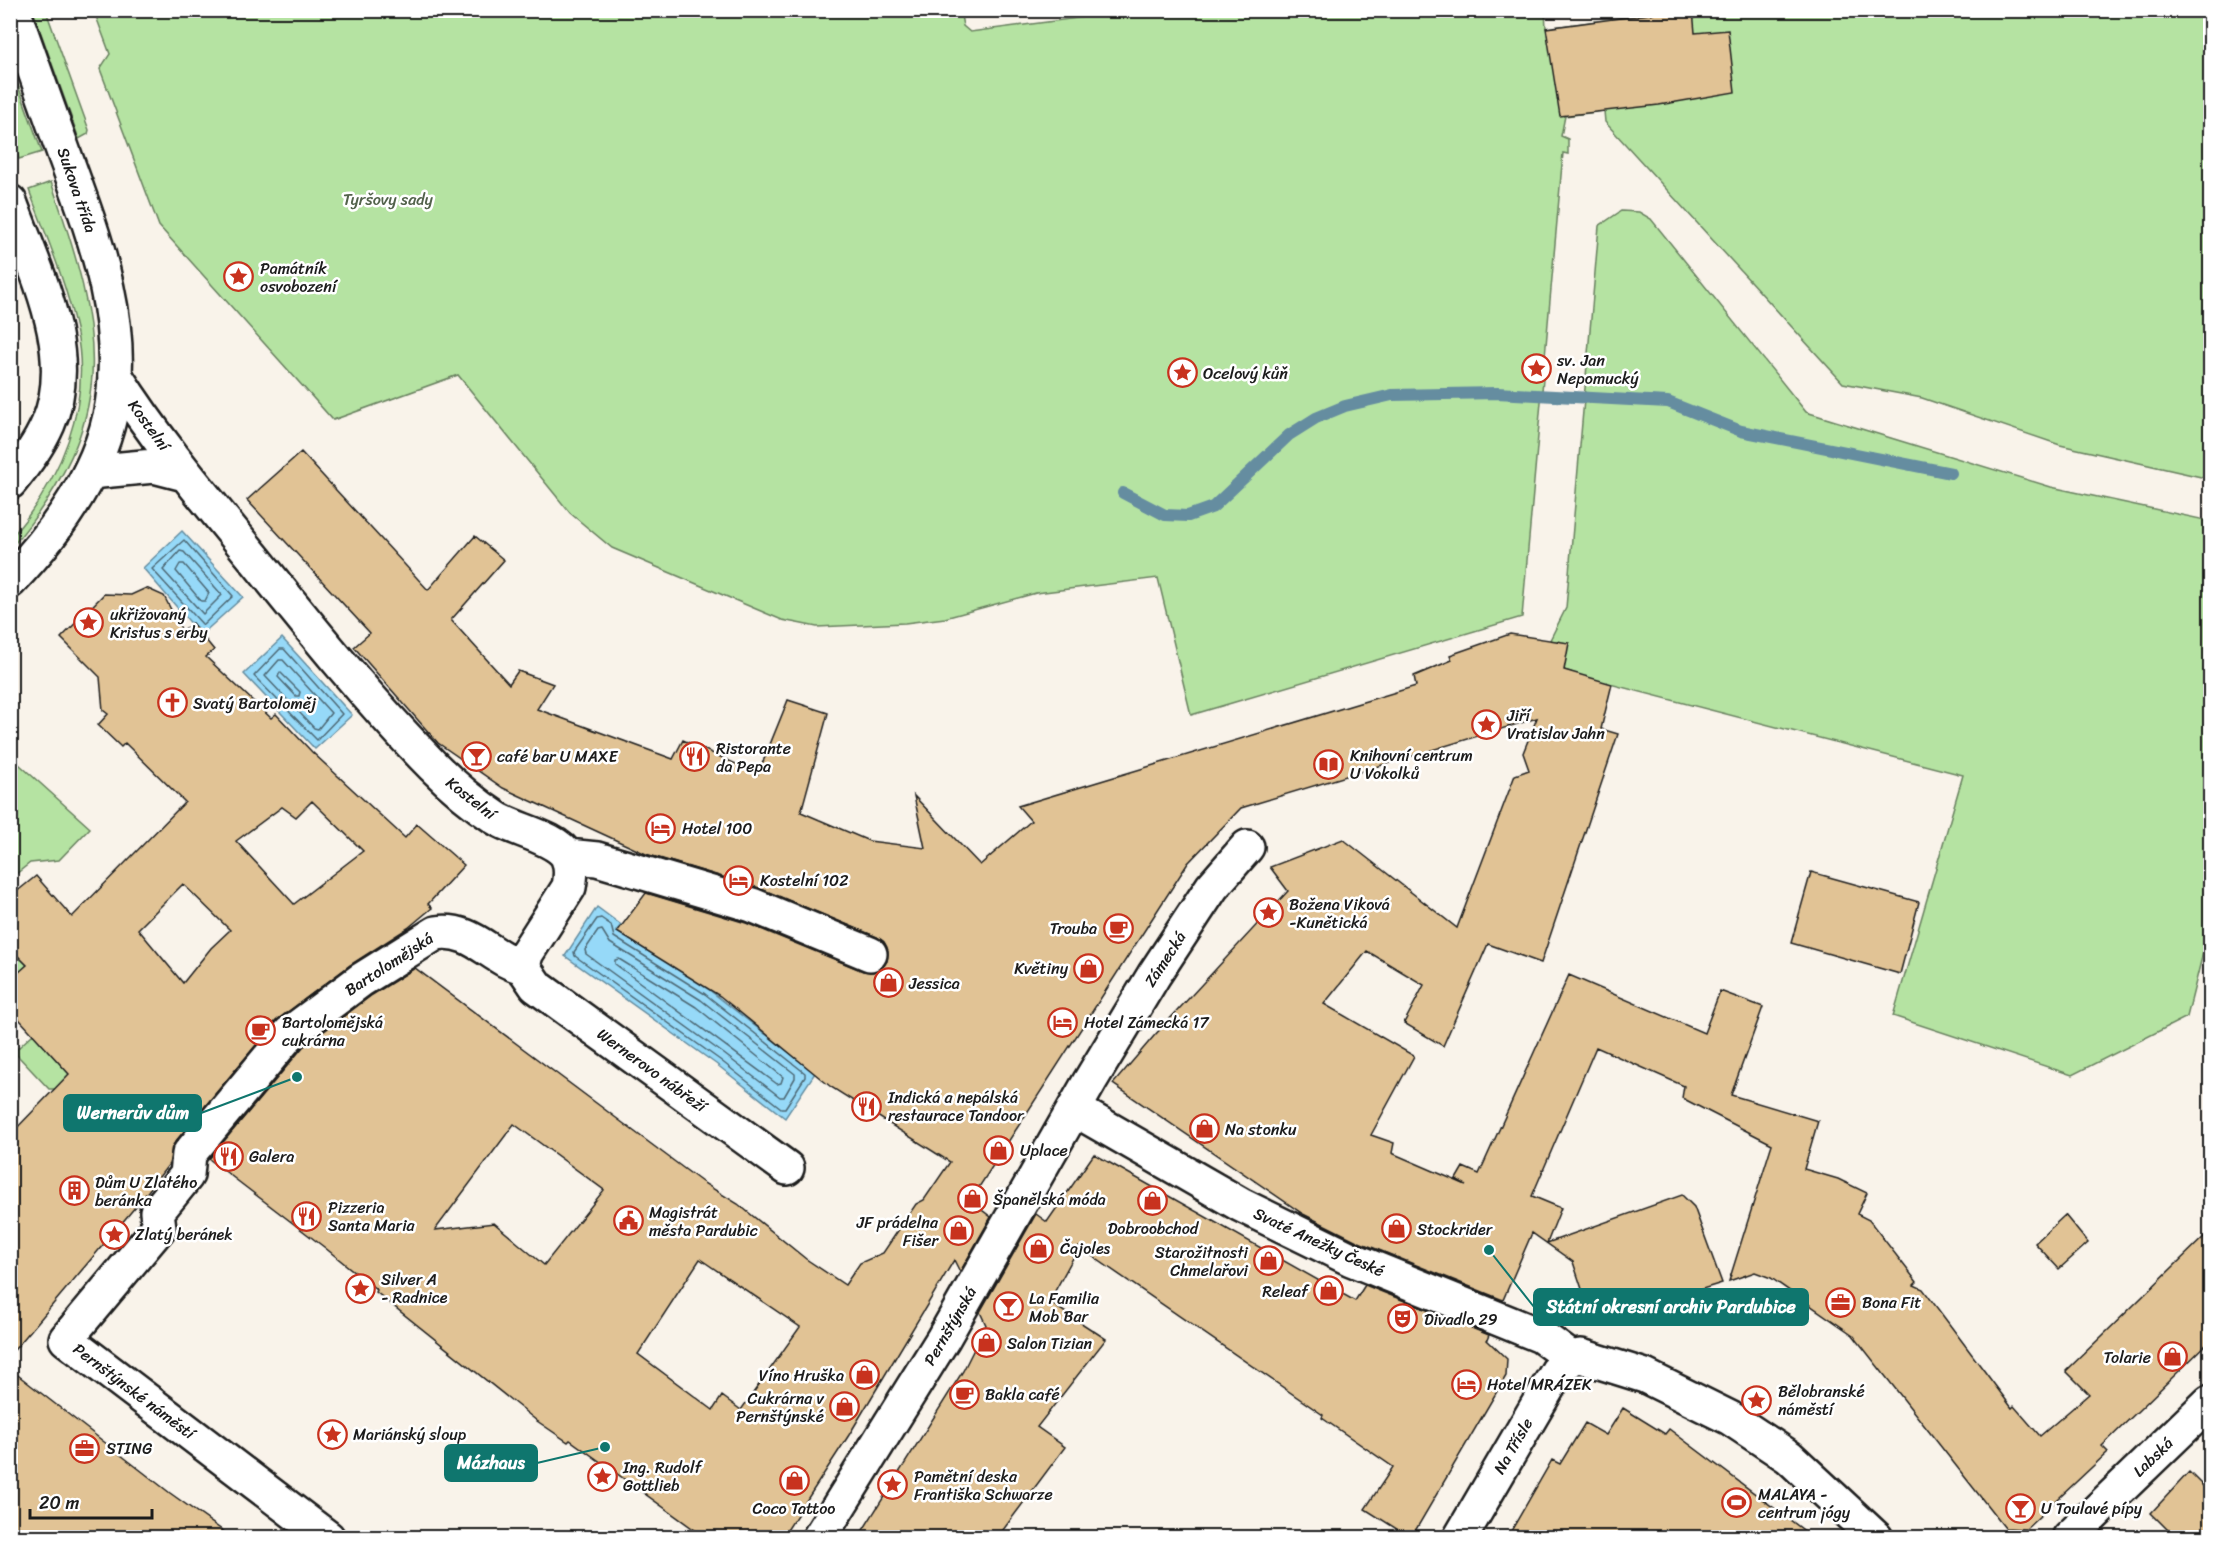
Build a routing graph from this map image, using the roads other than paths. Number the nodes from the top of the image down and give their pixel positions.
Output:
1 (13, 10) edge
2 (10, 202) edge
3 (115, 375) junction
4 (90, 472) junction
5 (185, 474) junction
6 (10, 482) edge
7 (10, 581) edge
8 (1247, 847) dead end
9 (567, 856) junction
10 (870, 954) dead end
11 (523, 968) junction
12 (1074, 1109) junction
13 (189, 1154) joint
14 (786, 1168) dead end
15 (1571, 1358) junction
16 (2211, 1402) edge
17 (328, 1538) edge
18 (819, 1538) edge
19 (1460, 1538) edge
20 (1876, 1538) edge
21 (2069, 1538) edge

1 - 3 street, Sukova třída
2 - 6 street
3 - 4 street, Sukova třída
3 - 5 street, Kostelní
4 - 5 street, Kostelní
4 - 7 street, Sukova třída
5 - 9 street, Kostelní
8 - 12 street, Zámecká
9 - 10 street
9 - 11 street
11 - 13 street, Bartolomějská
11 - 14 street, Wernerovo nábřeží
12 - 15 street, Svaté Anežky České
12 - 18 street, Pernštýnská
13 - 17 street, Pernštýnské náměstí
15 - 19 street, Na Třísle
15 - 20 street
16 - 21 street, Labská

